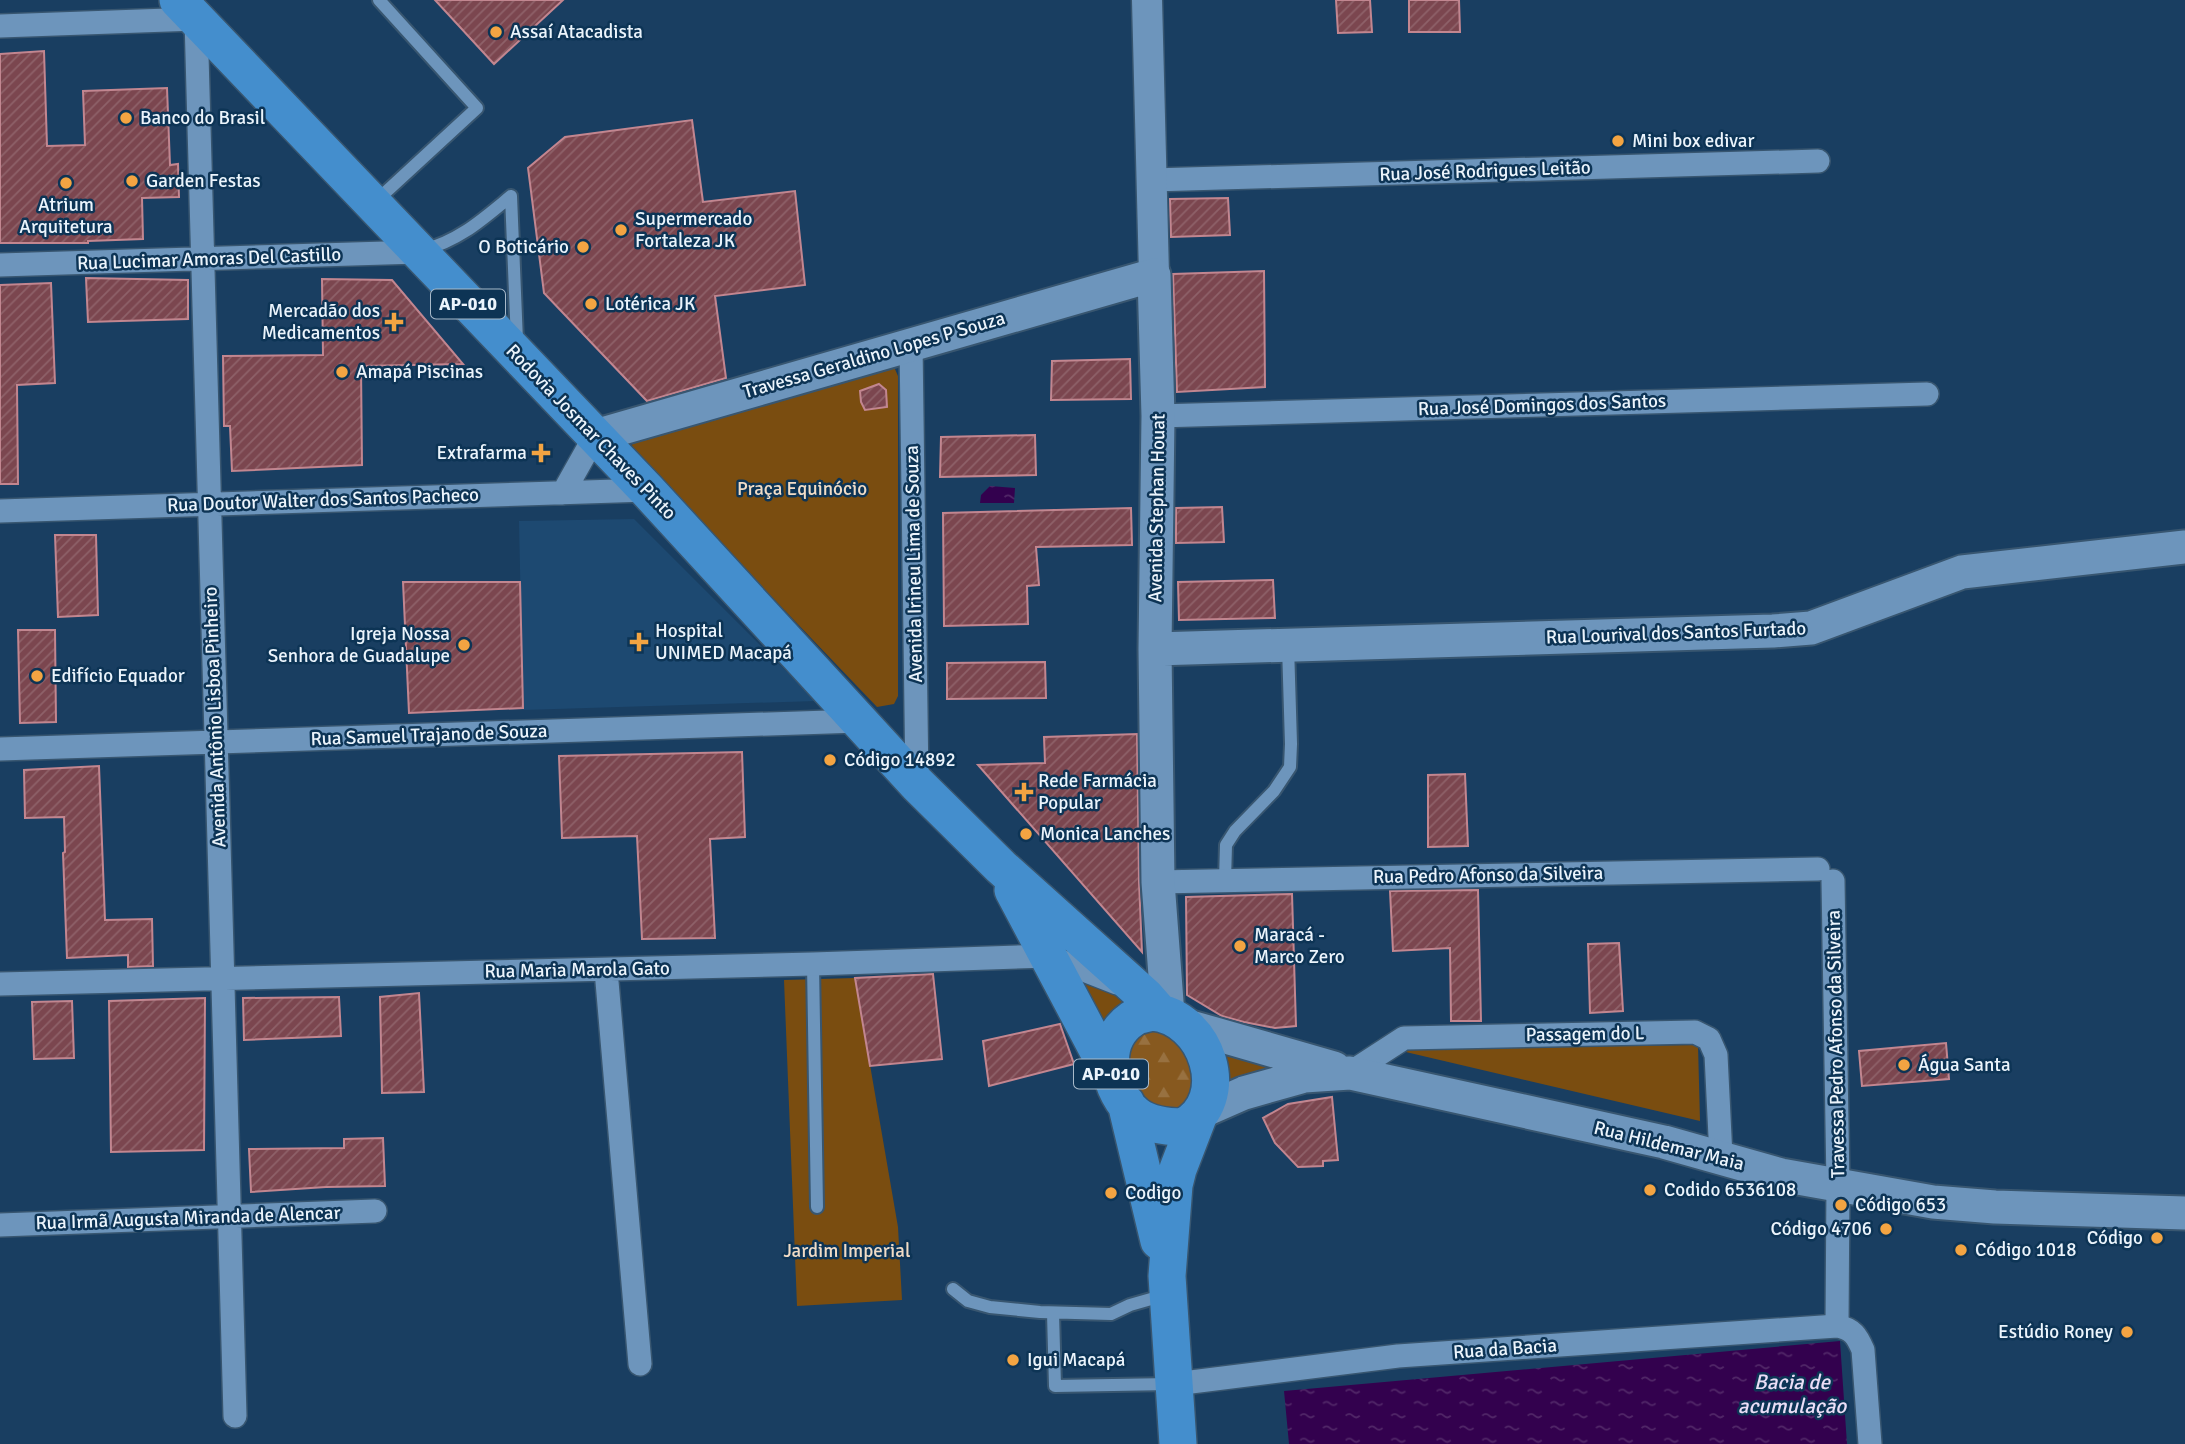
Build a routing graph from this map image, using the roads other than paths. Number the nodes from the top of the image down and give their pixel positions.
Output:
1 (379, 0) edge
2 (1147, 0) edge
3 (190, 6) edge
4 (0, 26) edge
5 (1818, 161) dead end
6 (1152, 180) junction
7 (372, 204) junction
8 (418, 252) junction
9 (203, 259) junction
10 (0, 265) edge
11 (1154, 275) junction
12 (911, 344) junction
13 (517, 355) junction
14 (1927, 394) dead end
15 (1158, 416) junction
16 (595, 436) junction
17 (647, 490) junction
18 (563, 493) junction
19 (209, 504) junction
20 (0, 511) edge
21 (2185, 547) edge
22 (1288, 645) junction
23 (1155, 649) junction
24 (858, 721) junction
25 (216, 742) junction
26 (0, 749) edge
27 (917, 784) junction
28 (1000, 867) junction
29 (1826, 875) joint
30 (1225, 880) junction
31 (1158, 882) junction
32 (1048, 956) junction
33 (813, 964) junction
34 (606, 970) junction
35 (223, 978) junction
36 (0, 984) edge
37 (1164, 1012) junction
38 (1350, 1073) junction
39 (1118, 1089) junction
40 (1201, 1114) junction
41 (1721, 1157) junction
42 (1838, 1185) junction
43 (817, 1207) dead end
44 (375, 1211) dead end
45 (2185, 1213) edge
46 (229, 1217) junction
47 (0, 1225) edge
48 (1168, 1285) junction
49 (953, 1289) dead end
50 (1053, 1313) junction
51 (1837, 1326) junction
52 (640, 1364) dead end
53 (1175, 1384) junction
54 (235, 1416) dead end
55 (1178, 1444) edge
56 (1870, 1444) edge

1 - 7 lane
2 - 6 street, Avenida Stephan Houat
3 - 4 street
3 - 7 main road, Rodovia Josmar Chaves Pinto / AP-010
3 - 9 street, Avenida Antônio Lisboa Pinheiro
5 - 6 street, Rua José Rodrigues Leitão
6 - 11 street, Avenida Stephan Houat
7 - 8 main road, Rodovia Josmar Chaves Pinto / AP-010
8 - 9 street, Rua Lucimar Amoras Del Castillo
8 - 13 main road, Rodovia Josmar Chaves Pinto / AP-010
8 - 13 lane
9 - 10 street, Rua Lucimar Amoras Del Castillo
9 - 19 street, Avenida Antônio Lisboa Pinheiro
11 - 12 main road, Travessa Geraldino Lopes P Souza
11 - 15 main road, Avenida Stephan Houat
12 - 16 main road, Travessa Geraldino Lopes P Souza
12 - 27 street, Avenida Irineu Lima de Souza
13 - 16 main road, Rodovia Josmar Chaves Pinto / AP-010
14 - 15 street, Rua José Domingos dos Santos
15 - 23 main road, Avenida Stephan Houat
16 - 17 main road, Rodovia Josmar Chaves Pinto / AP-010
16 - 18 street
17 - 18 street, Rua Doutor Walter dos Santos Pacheco
17 - 24 main road, Rodovia Josmar Chaves Pinto / AP-010
18 - 19 street, Rua Doutor Walter dos Santos Pacheco
19 - 20 street, Rua Doutor Walter dos Santos Pacheco
19 - 25 street, Avenida Antônio Lisboa Pinheiro
21 - 22 main road, Rua Lourival dos Santos Furtado
22 - 23 main road, Rua Lourival dos Santos Furtado
22 - 30 lane
23 - 31 main road, Avenida Stephan Houat
24 - 25 street, Rua Samuel Trajano de Souza
24 - 27 main road, Rodovia Josmar Chaves Pinto / AP-010
25 - 26 street, Rua Samuel Trajano de Souza
25 - 35 street, Avenida Antônio Lisboa Pinheiro
27 - 28 main road, Rodovia Josmar Chaves Pinto / AP-010
28 - 32 main road, Rodovia Josmar Chaves Pinto / AP-010
28 - 37 main road, Rodovia Josmar Chaves Pinto / AP-010
29 - 30 street, Rua Pedro Afonso da Silveira
29 - 42 street, Travessa Pedro Afonso da Silveira
30 - 31 street, Rua Pedro Afonso da Silveira
31 - 37 main road, Avenida Stephan Houat
32 - 33 street, Rua Maria Marola Gato
32 - 37 street, Rua Maria Marola Gato
32 - 39 main road, Rodovia Josmar Chaves Pinto / AP-010
33 - 34 street, Rua Maria Marola Gato
33 - 43 lane
34 - 35 street, Rua Maria Marola Gato
34 - 52 street
35 - 36 street, Rua Maria Marola Gato
35 - 46 street, Avenida Antônio Lisboa Pinheiro
37 - 38 main road
37 - 39 main road, AP-010
37 - 40 main road, AP-010
38 - 40 main road, Rua Hildemar Maia
38 - 41 main road, Rua Hildemar Maia
38 - 41 street, Passagem do L
39 - 40 main road, AP-010
39 - 48 main road, Rodovia Josmar Chaves Pinto / AP-010
40 - 48 main road, Rodovia Josmar Chaves Pinto / AP-010
41 - 42 main road, Rua Hildemar Maia
42 - 45 main road, Rua Hildemar Maia
42 - 51 street, Travessa Pedro Afonso da Silveira
44 - 46 street, Rua Irmã Augusta Miranda de Alencar
46 - 47 street, Rua Irmã Augusta Miranda de Alencar
46 - 54 street, Avenida Antônio Lisboa Pinheiro
48 - 50 lane
48 - 53 main road, Rodovia Josmar Chaves Pinto / AP-010
49 - 50 lane
50 - 53 lane
51 - 53 street, Rua da Bacia
51 - 56 street
53 - 55 main road, Rodovia Josmar Chaves Pinto / AP-010

